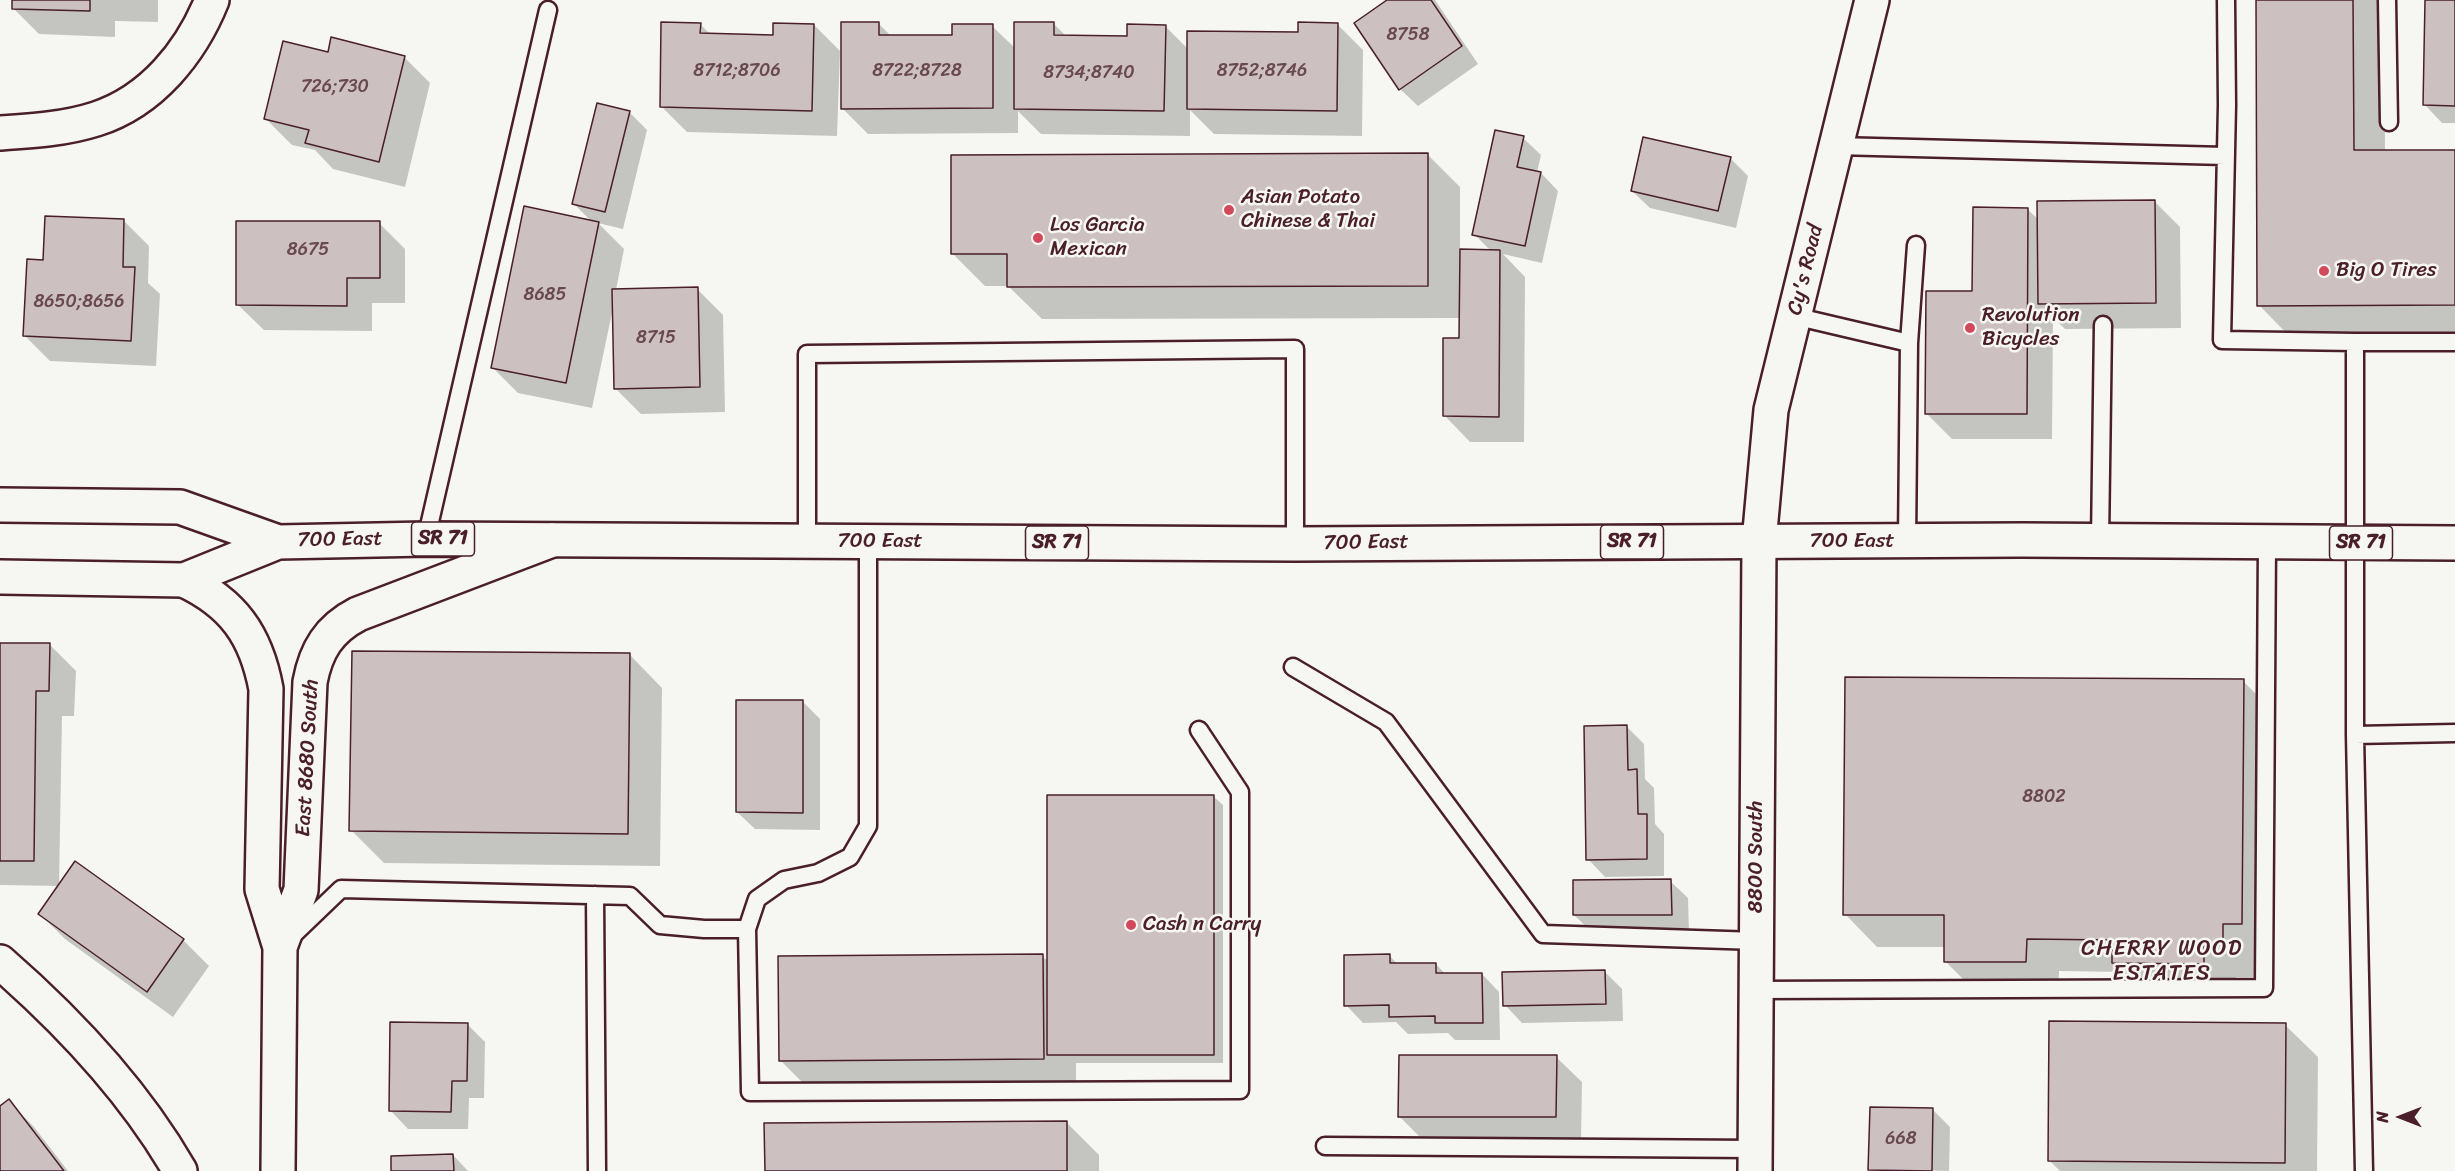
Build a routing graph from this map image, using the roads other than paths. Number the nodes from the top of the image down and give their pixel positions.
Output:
1 (212, 0) edge
2 (1872, 0) edge
3 (2226, 0) edge
4 (2387, 0) edge
5 (548, 10) dead end
6 (2389, 122) dead end
7 (0, 133) edge
8 (1836, 146) junction
9 (2225, 156) junction
10 (1916, 245) dead end
11 (1794, 316) junction
12 (2103, 326) dead end
13 (2355, 342) junction
14 (2455, 342) edge
15 (1909, 343) junction
16 (0, 505) edge
17 (426, 539) junction
18 (552, 540) junction
19 (1907, 541) junction
20 (2100, 541) junction
21 (278, 542) junction
22 (807, 542) junction
23 (868, 542) junction
24 (1759, 542) junction
25 (2267, 543) junction
26 (2354, 543) junction
27 (2455, 543) edge
28 (1295, 544) junction
29 (0, 577) edge
30 (183, 579) junction
31 (1293, 667) dead end
32 (1199, 730) dead end
33 (2455, 734) edge
34 (2355, 735) junction
35 (595, 895) junction
36 (747, 929) junction
37 (1757, 941) junction
38 (280, 947) junction
39 (0, 963) edge
40 (1756, 990) junction
41 (1325, 1146) dead end
42 (1755, 1160) edge
43 (180, 1171) edge
44 (278, 1171) edge
45 (597, 1171) edge
46 (2364, 1171) edge

1 - 7 street
2 - 8 street, Cy's Road
3 - 9 lane
4 - 6 lane
5 - 17 lane
8 - 9 lane
8 - 11 street, Cy's Road
9 - 13 lane
10 - 15 lane
11 - 15 lane
11 - 24 street, Cy's Road
12 - 20 lane
13 - 14 lane
13 - 26 lane
15 - 19 lane
16 - 21 street, 700 East / SR 71
17 - 18 street, 700 East / SR 71
17 - 21 street, 700 East / SR 71
18 - 22 street, 700 East / SR 71
18 - 38 street, East 8680 South
19 - 20 street, 700 East / SR 71
19 - 24 street, 700 East / SR 71
20 - 25 street, 700 East / SR 71
21 - 30 street, 700 East / SR 71
22 - 23 street, 700 East / SR 71
22 - 28 lane
23 - 28 street, 700 East / SR 71
23 - 36 lane
24 - 28 street, 700 East / SR 71
24 - 37 street, 8800 South
25 - 26 street, 700 East / SR 71
25 - 40 lane
26 - 27 street, 700 East / SR 71
26 - 34 lane
29 - 30 street, 700 East / SR 71
30 - 38 street, East 8680 South
31 - 37 lane
32 - 36 lane
33 - 34 lane
34 - 46 lane
35 - 36 lane
35 - 38 lane
35 - 45 lane
37 - 40 street, 8800 South
38 - 44 street, East 8680 South
39 - 43 street
40 - 42 street, 8800 South
41 - 42 lane

